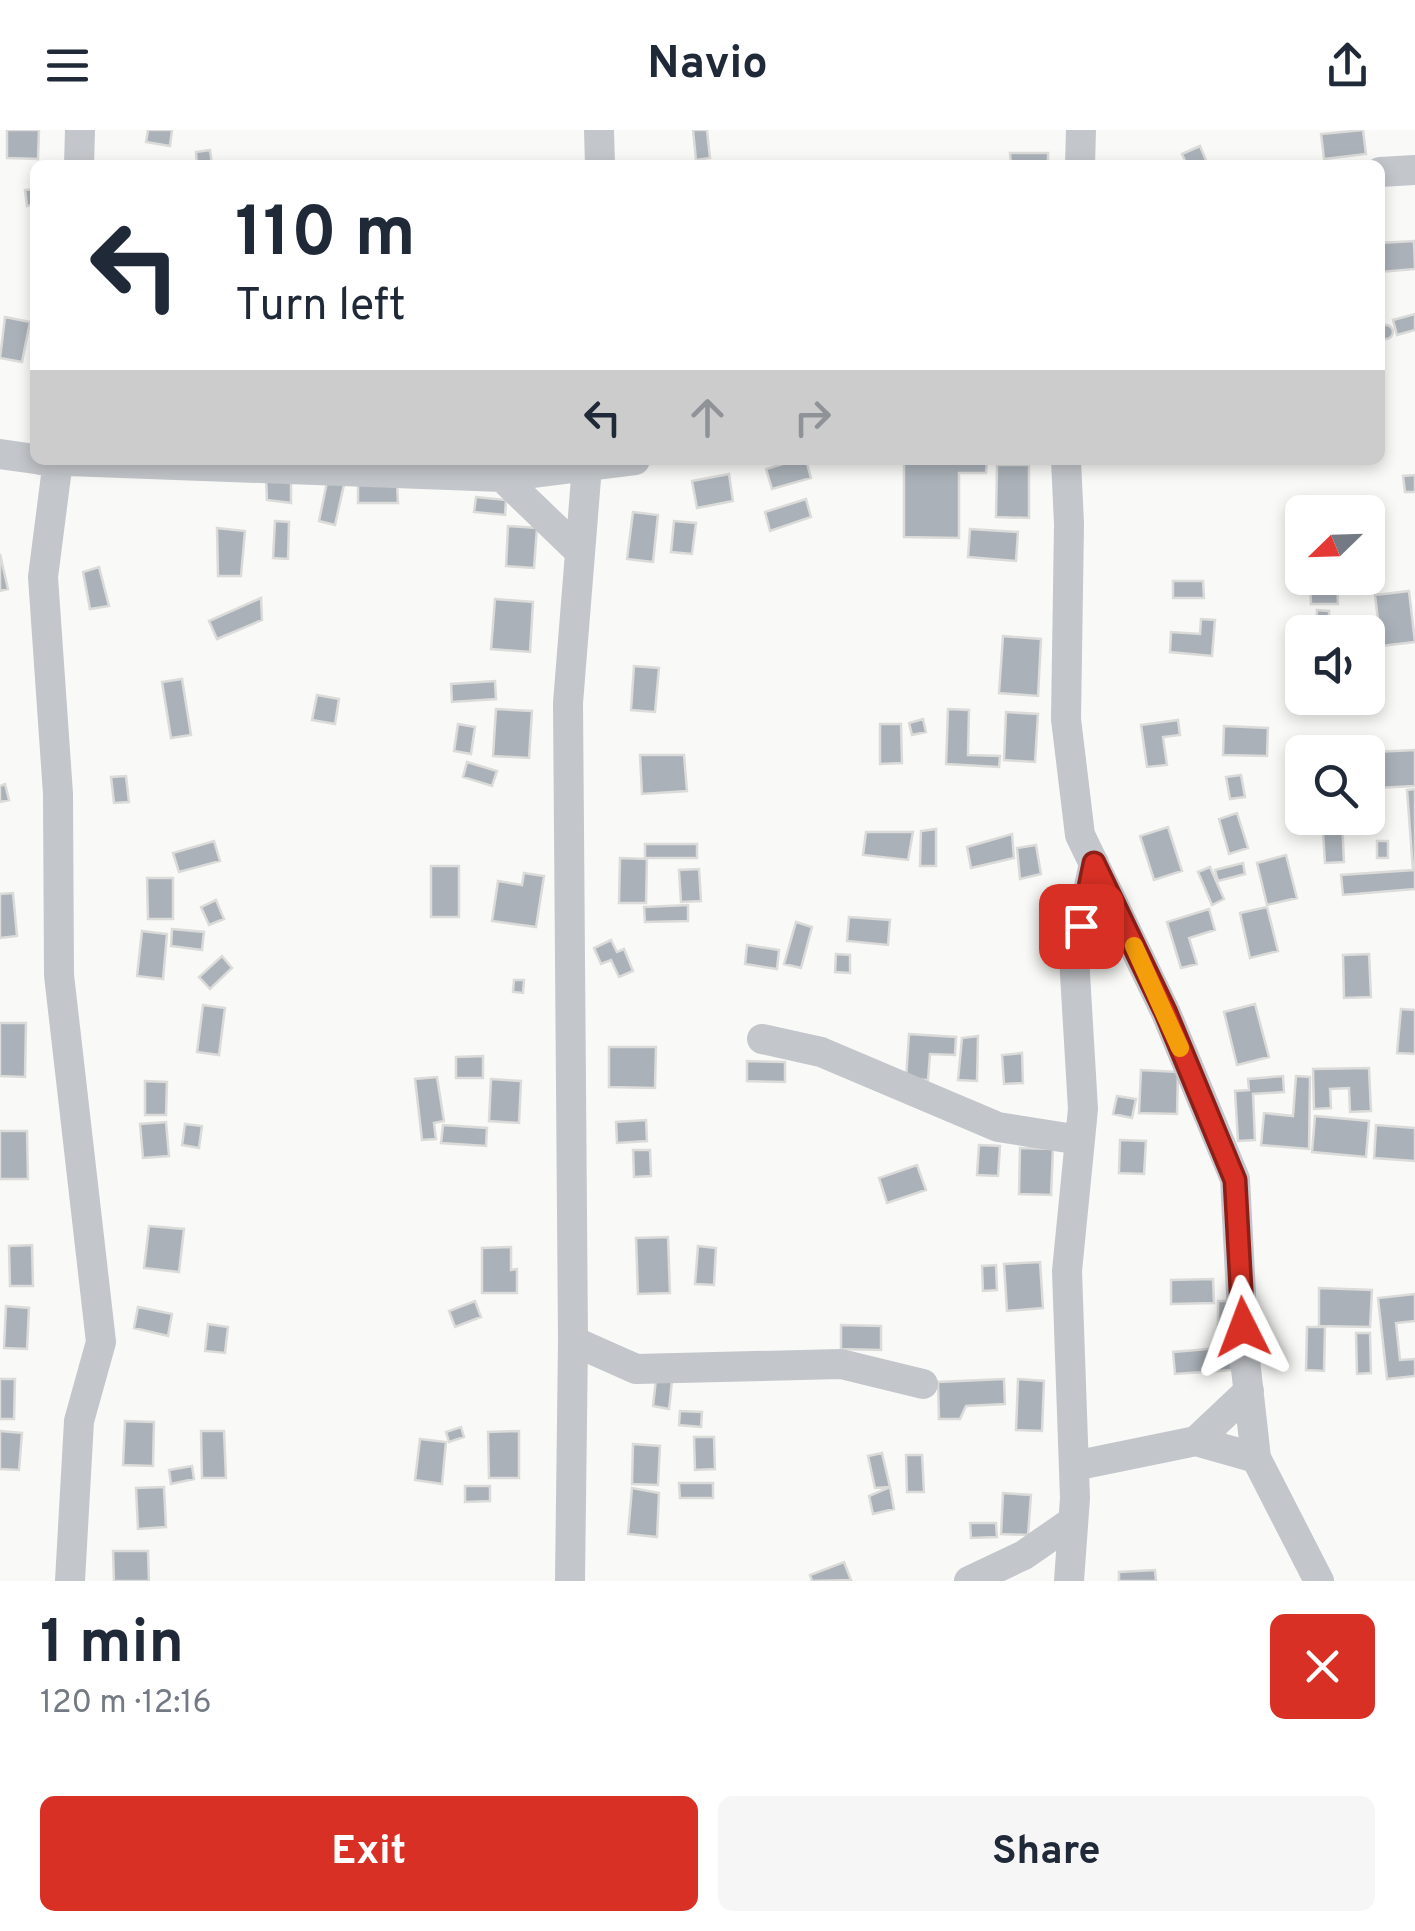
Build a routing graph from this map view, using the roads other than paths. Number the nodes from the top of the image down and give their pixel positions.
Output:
1 (80, 130) edge
2 (599, 130) edge
3 (1081, 130) edge
4 (80, 160) edge
5 (600, 160) edge
6 (1080, 160) edge
7 (1415, 170) edge
8 (1385, 172) edge
9 (0, 454) edge
10 (30, 458) edge
11 (48, 465) edge
12 (182, 465) edge
13 (595, 465) edge
14 (1066, 465) edge
15 (587, 466) junction
16 (502, 477) junction
17 (580, 552) junction
18 (1094, 863) junction
19 (762, 1039) dead end
20 (1080, 1140) junction
21 (573, 1341) junction
22 (923, 1384) dead end
23 (1248, 1391) junction
24 (1196, 1441) junction
25 (1256, 1458) junction
26 (1074, 1466) junction
27 (1073, 1521) junction
28 (70, 1581) edge
29 (570, 1581) edge
30 (969, 1581) edge
31 (1069, 1581) edge
32 (1319, 1581) edge

1 - 4 street
2 - 5 street
3 - 6 street
7 - 8 street
9 - 10 street
11 - 28 street
12 - 16 street
13 - 15 street
14 - 18 street
15 - 16 street
15 - 17 street
16 - 17 street
17 - 21 street
18 - 20 street
18 - 23 street
19 - 20 street
20 - 26 street
21 - 22 street
21 - 29 street
23 - 24 street
23 - 25 street
24 - 25 street
24 - 26 street
25 - 32 street
26 - 27 street
27 - 30 street
27 - 31 street

